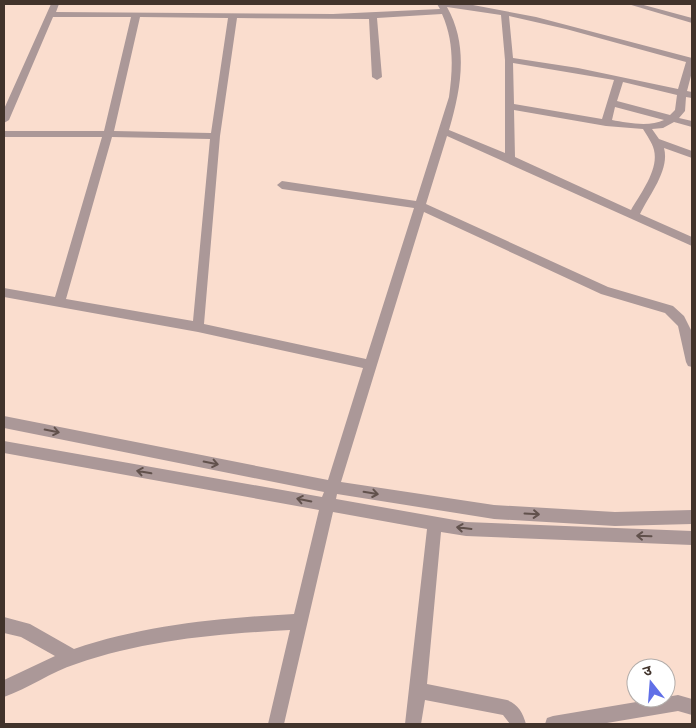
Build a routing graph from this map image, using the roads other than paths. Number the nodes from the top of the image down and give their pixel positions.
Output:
1 (55, 4) edge
2 (632, 4) edge
3 (442, 6) edge
4 (50, 14) junction
5 (506, 14) junction
6 (136, 16) junction
7 (232, 16) junction
8 (373, 16) junction
9 (692, 21) edge
10 (509, 60) junction
11 (691, 61) edge
12 (377, 77) dead end
13 (619, 79) junction
14 (687, 94) edge
15 (612, 103) junction
16 (510, 106) junction
17 (672, 119) junction
18 (4, 120) edge
19 (606, 122) junction
20 (692, 124) edge
21 (646, 127) junction
22 (443, 131) junction
23 (4, 134) edge
24 (108, 134) junction
25 (215, 136) junction
26 (655, 140) junction
27 (692, 155) edge
28 (510, 159) junction
29 (282, 185) dead end
30 (419, 204) junction
31 (633, 216) junction
32 (692, 242) edge
33 (4, 293) edge
34 (58, 304) junction
35 (198, 328) junction
36 (692, 362) edge
37 (371, 365) junction
38 (4, 422) edge
39 (4, 447) edge
40 (332, 487) junction
41 (327, 505) junction
42 (692, 520) edge
43 (435, 523) junction
44 (692, 538) edge
45 (300, 622) junction
46 (4, 625) edge
47 (71, 656) junction
48 (4, 689) edge
49 (418, 690) junction
50 (692, 707) edge
51 (276, 724) edge
52 (413, 724) edge
53 (518, 724) edge
54 (553, 724) edge

1 - 4 street
2 - 9 street
3 - 5 street
3 - 8 street
3 - 22 street
4 - 6 street
4 - 18 street
5 - 10 street
5 - 11 street
6 - 7 street
6 - 24 street
7 - 8 street
7 - 25 street
8 - 12 street
10 - 13 street
10 - 16 street
11 - 14 street
13 - 14 street
13 - 15 street
14 - 17 street
15 - 17 street
15 - 19 street
16 - 19 street
16 - 28 street
17 - 20 street
17 - 21 street
19 - 21 street
21 - 26 street
22 - 28 street
22 - 30 street
23 - 24 street
24 - 25 street
24 - 34 street
25 - 35 street
26 - 27 street
26 - 31 street
28 - 31 street
29 - 30 street
30 - 36 street
30 - 37 street
31 - 32 street
33 - 34 street
34 - 35 street
35 - 37 street
37 - 40 street
38 -> 40 street
41 -> 39 street
40 - 41 street
40 -> 42 street
41 - 43 street
41 - 45 street
44 -> 43 street
43 - 49 street
45 - 47 street
45 - 51 street
46 - 47 street
47 - 48 street
49 - 52 street
49 - 53 street
50 - 54 street

